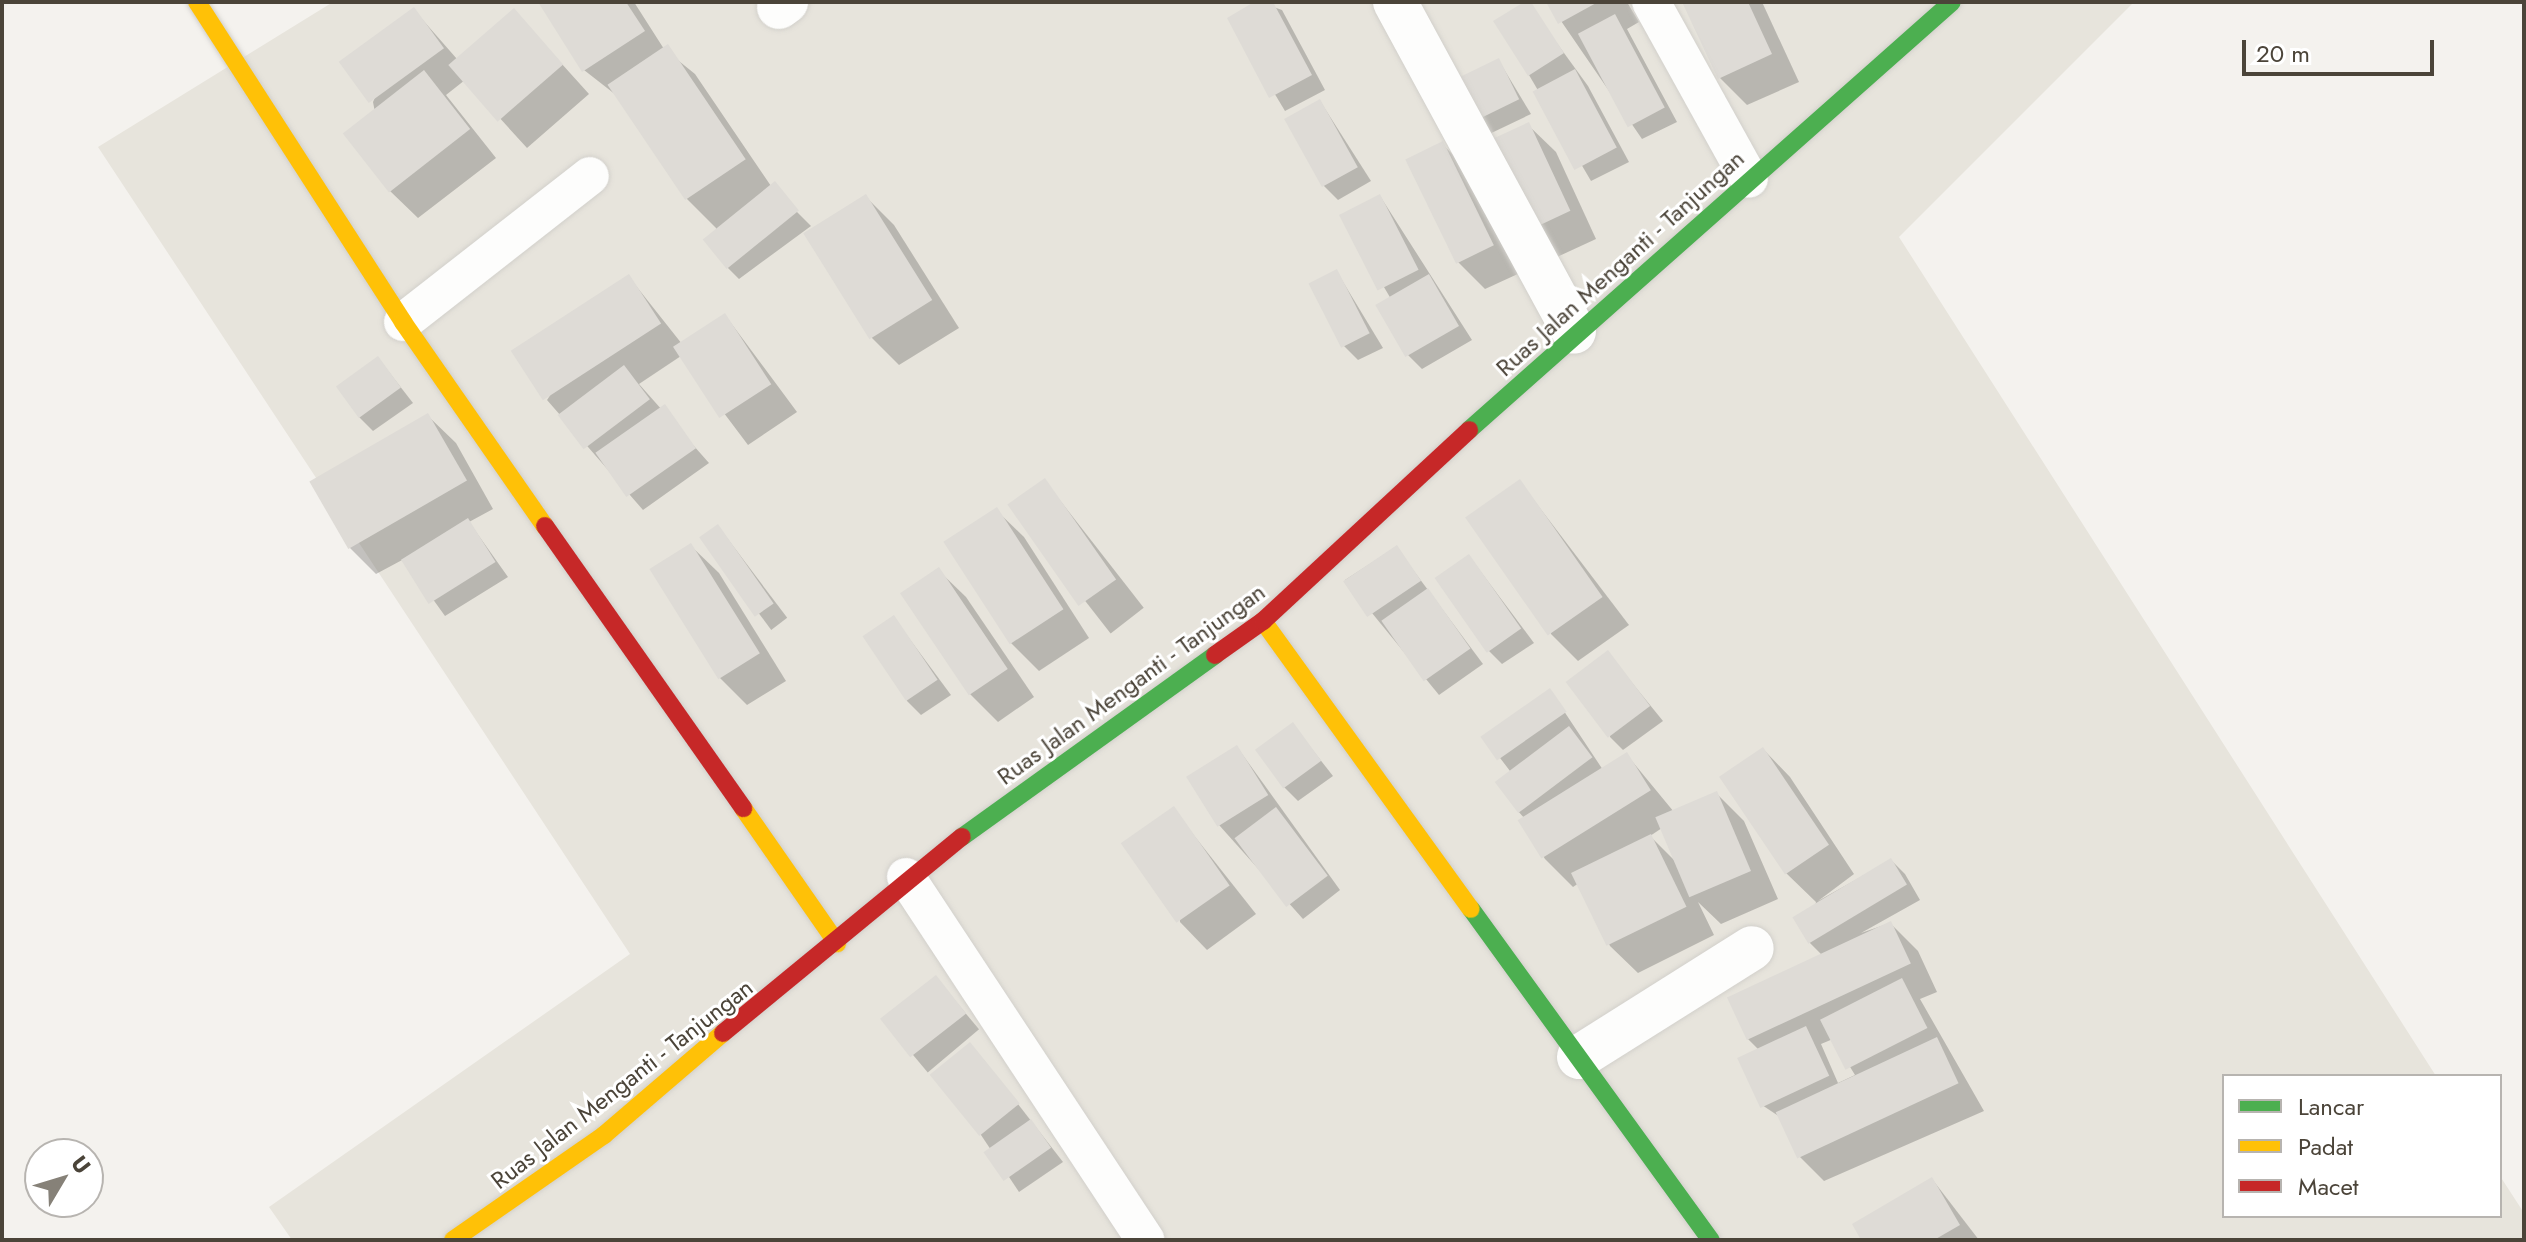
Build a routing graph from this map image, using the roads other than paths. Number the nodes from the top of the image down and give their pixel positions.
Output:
1 (197, 2) edge
2 (1395, 2) edge
3 (1651, 2) edge
4 (1952, 2) edge
5 (590, 176) dead end
6 (1749, 179) junction
7 (403, 322) junction
8 (1574, 332) junction
9 (1263, 621) junction
10 (906, 877) junction
11 (837, 943) junction
12 (1752, 948) dead end
13 (1579, 1057) junction
14 (453, 1240) edge
15 (1145, 1240) edge
16 (1711, 1240) edge

1 - 7 main road
2 - 8 street
3 - 6 lane
4 - 6 main road, Ruas Jalan Menganti - Tanjungan
5 - 7 lane
6 - 8 main road, Ruas Jalan Menganti - Tanjungan
7 - 11 main road
8 - 9 main road, Ruas Jalan Menganti - Tanjungan
9 - 10 main road, Ruas Jalan Menganti - Tanjungan
9 - 13 main road
10 - 11 main road, Ruas Jalan Menganti - Tanjungan
10 - 15 lane
11 - 14 main road, Ruas Jalan Menganti - Tanjungan
12 - 13 street
13 - 16 main road

